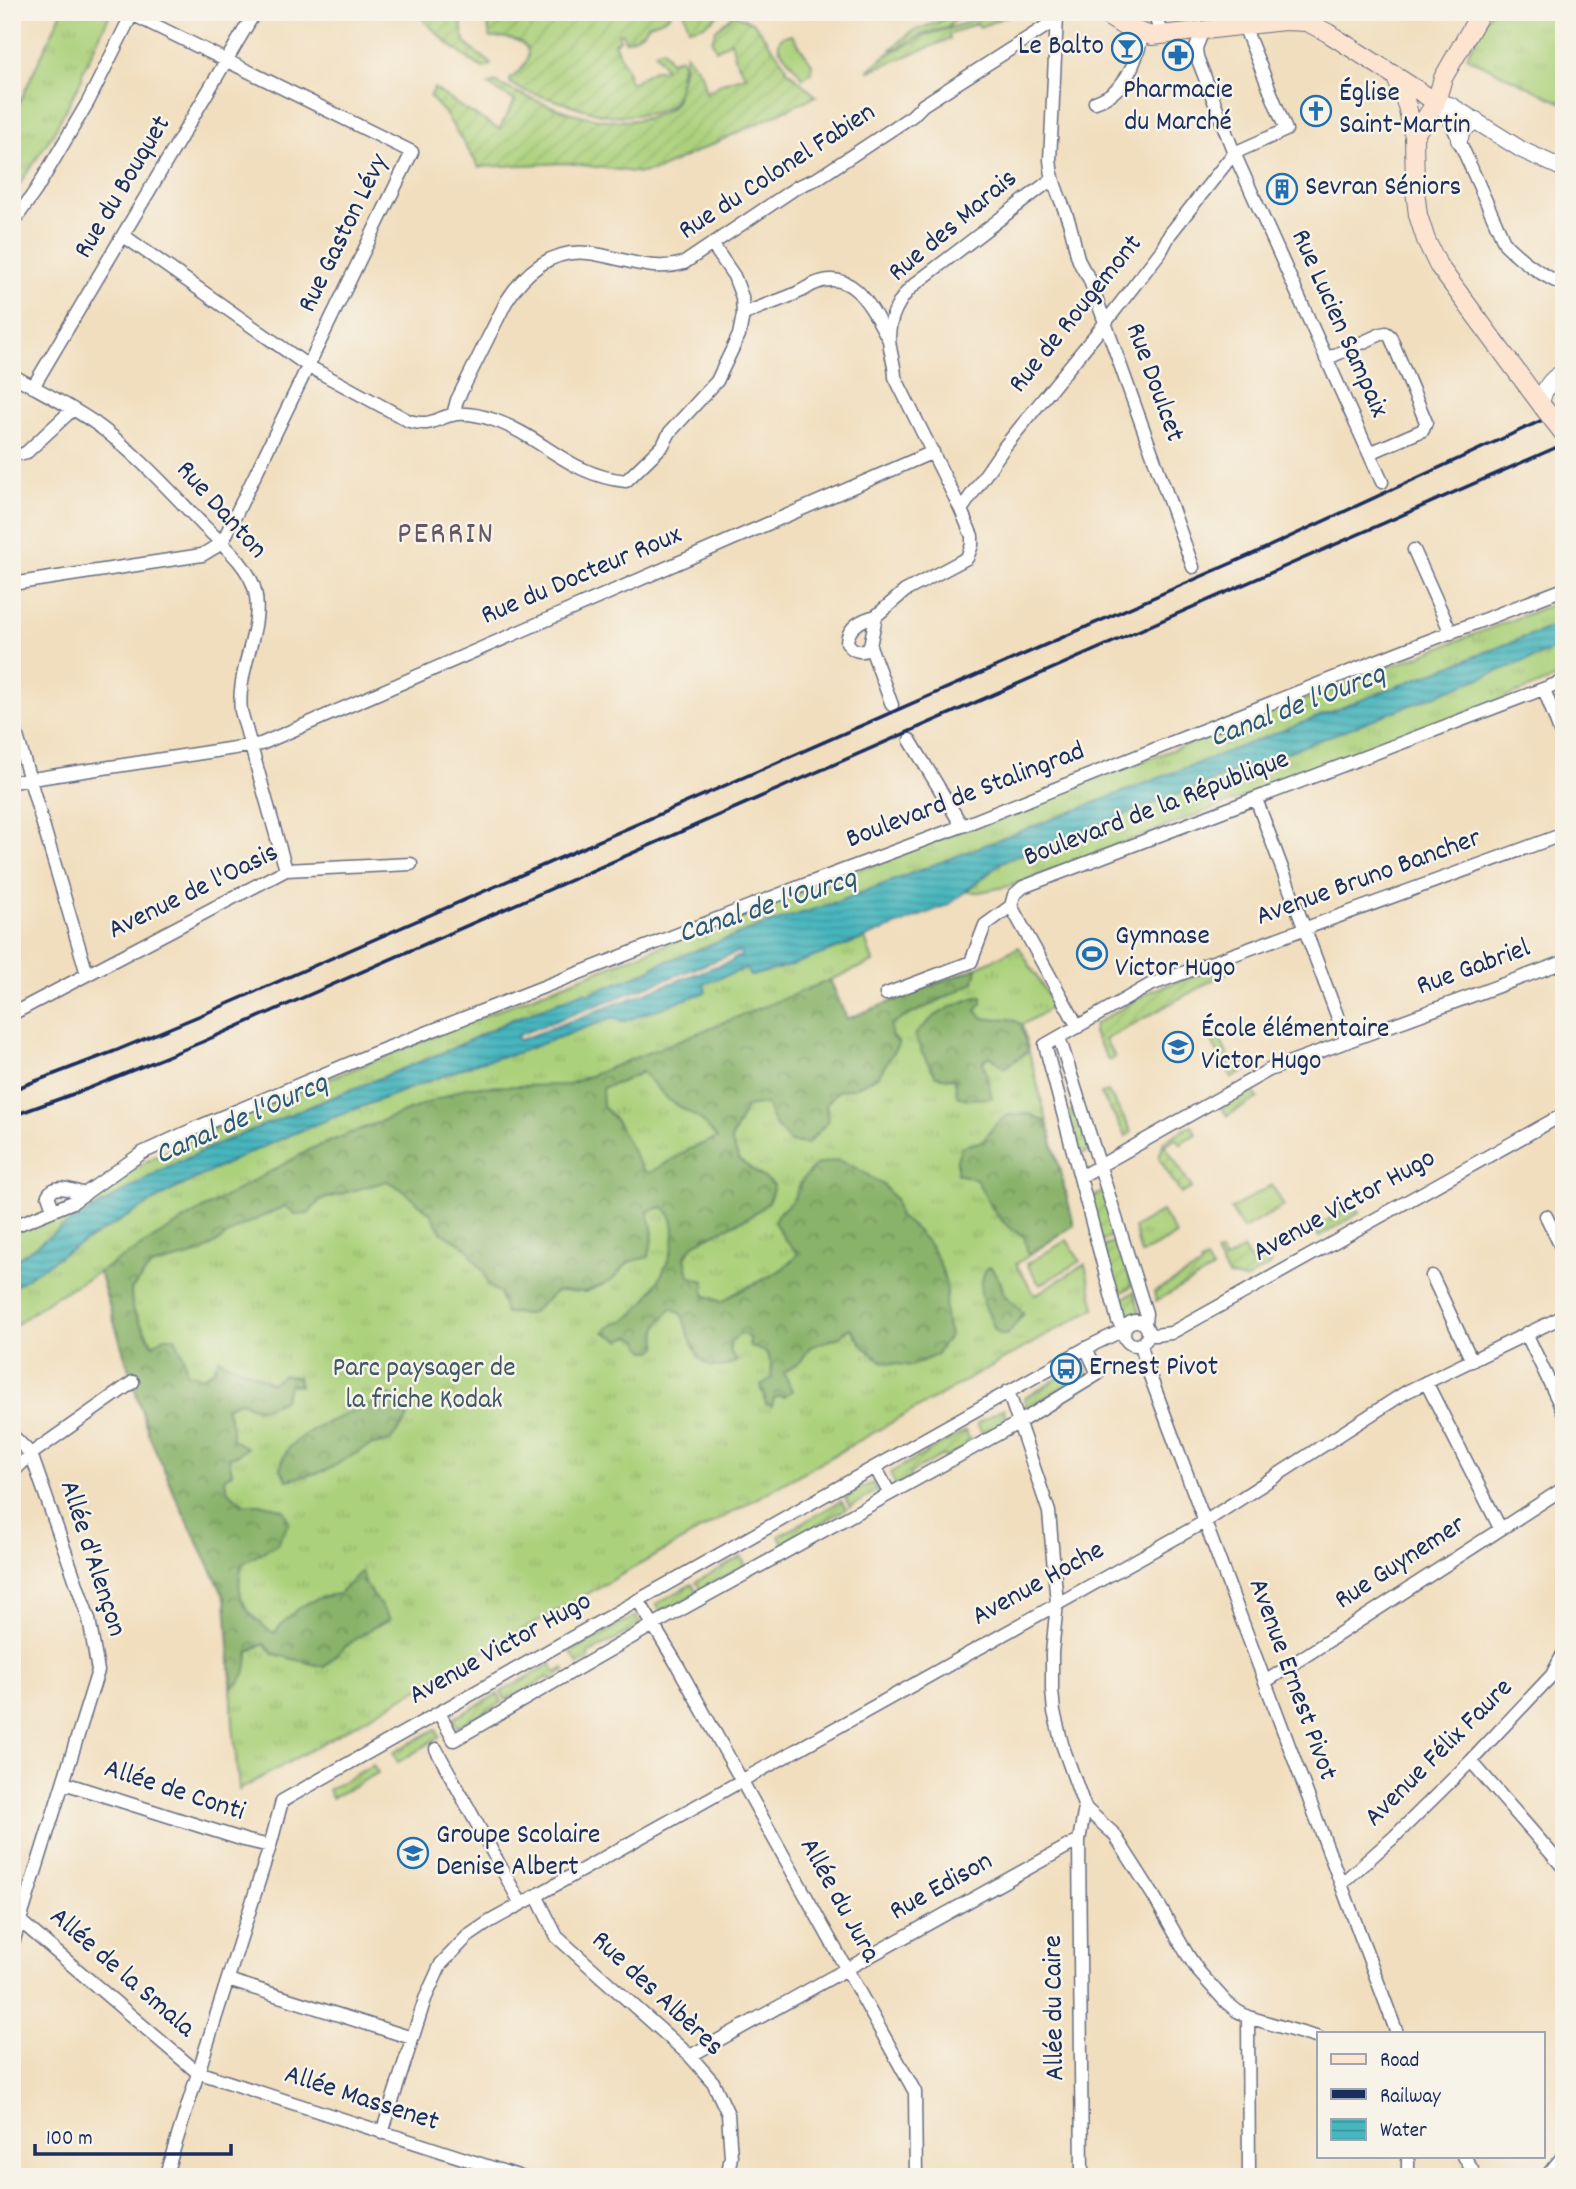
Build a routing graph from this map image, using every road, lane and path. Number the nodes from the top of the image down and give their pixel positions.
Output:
1 (255, 12) edge
2 (1101, 12) edge
3 (1153, 12) edge
4 (1481, 12) edge
5 (133, 13) edge
6 (1057, 16) edge
7 (1284, 17) edge
8 (1244, 26) junction
9 (1203, 30) junction
10 (1143, 33) junction
11 (1168, 34) junction
12 (228, 59) junction
13 (1395, 75) junction
14 (1443, 78) junction
15 (1095, 102) dead end
16 (1436, 102) junction
17 (1476, 120) junction
18 (1413, 136) junction
19 (1459, 140) junction
20 (1234, 153) junction
21 (1564, 169) edge
22 (1052, 178) junction
23 (12, 224) edge
24 (124, 236) junction
25 (712, 244) junction
26 (1564, 285) edge
27 (743, 315) junction
28 (1105, 323) junction
29 (888, 340) junction
30 (1326, 359) junction
31 (308, 366) junction
32 (1564, 372) edge
33 (12, 375) edge
34 (33, 387) junction
35 (1542, 406) junction
36 (73, 410) junction
37 (453, 415) junction
38 (1564, 435) edge
39 (933, 452) junction
40 (1370, 453) junction
41 (23, 454) dead end
42 (1382, 482) dead end
43 (961, 510) junction
44 (222, 543) junction
45 (1414, 550) dead end
46 (1193, 567) dead end
47 (12, 584) edge
48 (1564, 589) edge
49 (876, 615) junction
50 (1451, 633) junction
51 (870, 646) junction
52 (1564, 681) edge
53 (1544, 688) junction
54 (892, 705) dead end
55 (12, 719) edge
56 (910, 740) dead end
57 (1564, 742) edge
58 (250, 746) junction
59 (30, 780) junction
60 (12, 782) edge
61 (1256, 799) junction
62 (962, 826) junction
63 (1564, 834) edge
64 (411, 864) dead end
65 (286, 870) junction
66 (1012, 906) junction
67 (1305, 929) junction
68 (1564, 962) edge
69 (87, 974) junction
70 (886, 994) dead end
71 (12, 1014) edge
72 (1078, 1027) junction
73 (1059, 1037) junction
74 (1347, 1042) junction
75 (1564, 1114) edge
76 (1100, 1166) junction
77 (1080, 1177) junction
78 (85, 1194) junction
79 (53, 1209) junction
80 (1546, 1216) dead end
81 (12, 1227) edge
82 (1564, 1253) edge
83 (1432, 1276) dead end
84 (1564, 1316) edge
85 (1124, 1331) junction
86 (1145, 1334) junction
87 (1526, 1334) junction
88 (1086, 1348) junction
89 (1472, 1361) junction
90 (133, 1382) dead end
91 (1426, 1382) junction
92 (1008, 1391) junction
93 (1564, 1413) edge
94 (1018, 1423) junction
95 (12, 1435) edge
96 (31, 1454) junction
97 (875, 1467) junction
98 (12, 1473) edge
99 (1564, 1488) edge
100 (890, 1494) junction
101 (1206, 1521) junction
102 (1500, 1528) junction
103 (638, 1600) junction
104 (1057, 1603) junction
105 (653, 1625) junction
106 (1564, 1652) edge
107 (1265, 1682) junction
108 (439, 1713) junction
109 (436, 1749) dead end
110 (1471, 1761) junction
111 (742, 1779) junction
112 (64, 1783) junction
113 (1085, 1808) junction
114 (1079, 1840) junction
115 (270, 1846) junction
116 (1564, 1868) edge
117 (1341, 1884) junction
118 (537, 1896) junction
119 (521, 1904) junction
120 (16, 1917) edge
121 (12, 1946) edge
122 (847, 1969) junction
123 (228, 1980) junction
124 (1248, 2017) junction
125 (1397, 2032) edge
126 (1317, 2037) edge
127 (412, 2038) junction
128 (690, 2056) junction
129 (197, 2072) junction
130 (382, 2133) junction
131 (1564, 2155) edge
132 (1408, 2158) edge
133 (1465, 2158) edge
134 (515, 2175) edge
135 (165, 2177) edge
136 (727, 2177) edge
137 (916, 2177) edge
138 (1082, 2177) edge
139 (1249, 2177) edge
140 (1408, 2177) edge
141 (1476, 2177) edge
142 (1546, 2177) edge

1 - 12 street, Rue du Bouquet
2 - 10 main road
3 - 11 street
4 - 14 main road
5 - 12 street, Rue Gaston Lévy
5 - 23 street
6 - 22 street, Rue des Marais
6 - 25 street, Rue du Colonel Fabien
7 - 8 main road
7 - 13 main road
8 - 9 main road
8 - 20 street
9 - 11 main road
9 - 20 street, Rue Lucien Sampaix
10 - 11 main road
10 - 15 street
12 - 24 street, Rue du Bouquet
12 - 31 street, Rue Gaston Lévy
13 - 14 main road
13 - 16 main road
13 - 18 main road
14 - 16 main road
16 - 17 street
16 - 18 main road
16 - 19 street
17 - 19 street
17 - 21 street
18 - 35 main road
19 - 26 street
20 - 28 street, Rue de Rougemont
20 - 30 street, Rue Lucien Sampaix
22 - 28 street, Rue Doulcet
22 - 29 street, Rue des Marais
24 - 31 street
24 - 34 street, Rue du Bouquet
25 - 27 street
25 - 37 street, Rue du Colonel Fabien
27 - 29 street
27 - 37 street
28 - 43 street, Rue de Rougemont
28 - 46 street, Rue Doulcet
29 - 39 street, Rue des Marais
30 - 40 street, Rue Lucien Sampaix
30 - 40 street
31 - 37 street
31 - 44 street, Rue Gaston Lévy
32 - 35 street
33 - 34 street, Rue Danton
34 - 36 street, Rue Danton
35 - 38 main road, bridge
36 - 41 street
36 - 44 street, Rue Danton
39 - 43 street, Rue des Marais
39 - 58 street, Rue du Docteur Roux
40 - 42 street, Rue Lucien Sampaix
43 - 49 street, Rue des Marais
44 - 47 street
44 - 58 street, Rue Danton
45 - 50 street
48 - 50 street, Boulevard de Stalingrad
49 - 51 street
49 - 51 street, Rue des Marais
50 - 62 street, Boulevard de Stalingrad
51 - 54 street
52 - 53 street, Boulevard de la République
53 - 57 street
53 - 61 street, Boulevard de la République
55 - 59 street
56 - 62 street
58 - 59 street, Rue du Docteur Roux
58 - 65 street, Rue Danton
59 - 60 street, Rue du Docteur Roux
59 - 69 street
61 - 66 street, Boulevard de la République
61 - 67 street
62 - 78 street, Boulevard de Stalingrad
63 - 67 street, Avenue Bruno Bancher
64 - 65 street, Avenue de l'Oasis
65 - 69 street, Avenue de l'Oasis
66 - 70 street
66 - 72 street, Boulevard de la République
67 - 72 street, Avenue Bruno Bancher
67 - 74 street
68 - 74 street, Rue Gabriel
69 - 71 street, Avenue de l'Oasis
72 - 73 street
73 - 76 street
73 - 77 street
74 - 76 street, Rue Gabriel
75 - 86 street, Avenue Victor Hugo
76 - 77 street, Rue Gabriel
76 - 86 street
77 - 85 street
78 - 79 street, Boulevard de Stalingrad
78 - 79 street
79 - 81 street, Boulevard de Stalingrad
80 - 82 street
83 - 89 street
84 - 87 street, Avenue Hoche
85 - 86 street
85 - 86 street, Avenue Victor Hugo
85 - 88 street, Avenue Victor Hugo
86 - 101 street, Avenue Ernest Pivot
87 - 89 street, Avenue Hoche
87 - 93 street
88 - 92 street, Avenue Victor Hugo
88 - 94 street, Avenue Victor Hugo
89 - 91 street, Avenue Hoche
90 - 96 street
91 - 101 street, Avenue Hoche
91 - 102 street
92 - 94 street
92 - 97 street, Avenue Victor Hugo
94 - 100 street, Avenue Victor Hugo
94 - 104 street
95 - 96 street, Allée d'Alençon
96 - 98 street
96 - 112 street, Allée d'Alençon
97 - 100 street
97 - 103 street, Avenue Victor Hugo
99 - 102 street, Rue Guynemer
100 - 105 street, Avenue Victor Hugo
101 - 104 street, Avenue Hoche
101 - 107 street, Avenue Ernest Pivot
102 - 107 street, Rue Guynemer
103 - 105 street, Allée du Jura
103 - 108 street, Avenue Victor Hugo
104 - 111 street, Avenue Hoche
104 - 113 street
105 - 108 street, Avenue Victor Hugo
105 - 111 street, Allée du Jura
106 - 110 street, Avenue Félix Faure
107 - 117 street, Avenue Ernest Pivot
108 - 115 street, Avenue Victor Hugo
109 - 119 street
110 - 116 street
110 - 117 street, Avenue Félix Faure
111 - 118 street, Avenue Hoche
111 - 122 street, Allée du Jura
112 - 115 street, Allée de Conti
112 - 120 street, Allée d'Alençon
113 - 114 street
113 - 124 street
114 - 122 street, Rue Edison
114 - 138 street, Allée du Caire
115 - 123 street, Avenue Victor Hugo
117 - 125 street, Avenue Ernest Pivot
118 - 119 street, Avenue Hoche
118 - 128 street, Rue des Albères
119 - 127 street, Avenue Hoche
120 - 121 street, Allée d'Alençon
120 - 129 street, Allée de la Smala
122 - 128 street, Rue Edison
122 - 137 street, Allée du Jura
123 - 127 street
123 - 129 street, Avenue Victor Hugo
124 - 126 street
124 - 139 street
127 - 130 street, Avenue Hoche
128 - 136 street, Rue des Albères
129 - 130 street, Allée Massenet
129 - 135 street, Avenue Victor Hugo
130 - 134 street, Allée Massenet
131 - 142 street
132 - 140 street
133 - 141 street

